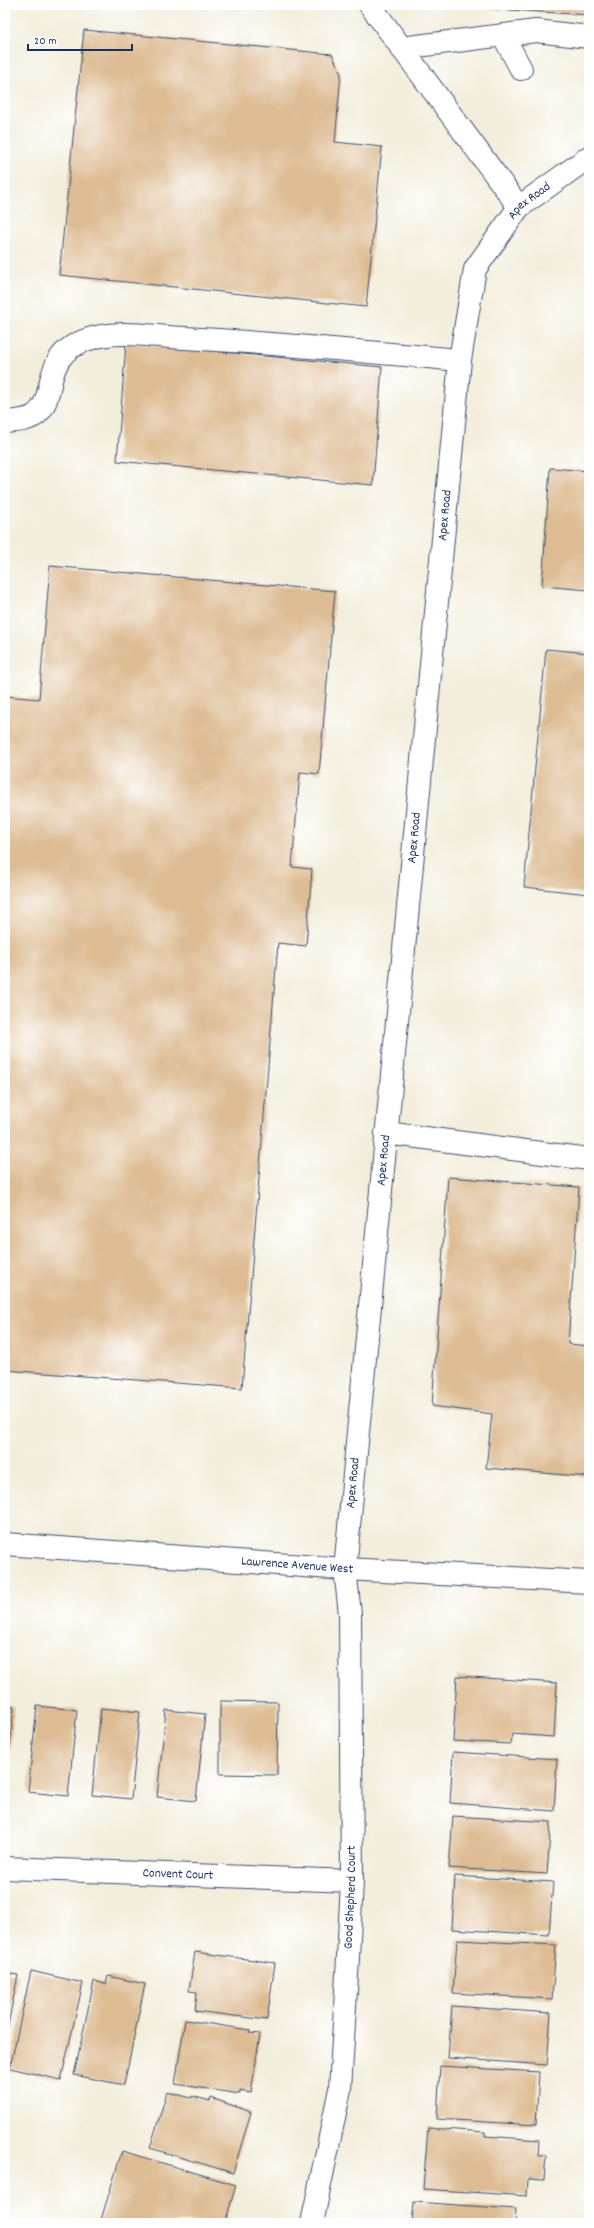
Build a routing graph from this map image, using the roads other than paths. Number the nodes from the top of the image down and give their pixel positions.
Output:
1 (370, 5) edge
2 (503, 35) junction
3 (589, 37) edge
4 (401, 48) junction
5 (521, 69) dead end
6 (589, 157) edge
7 (519, 207) junction
8 (460, 360) junction
9 (5, 422) edge
10 (386, 1133) junction
11 (589, 1158) edge
12 (5, 1544) edge
13 (345, 1569) junction
14 (589, 1582) edge
15 (5, 1868) edge
16 (352, 1881) junction
17 (312, 2223) edge

1 - 4 street
2 - 3 street
2 - 4 street
2 - 5 street
4 - 7 street
6 - 7 street, Apex Road
7 - 8 street, Apex Road
8 - 9 street
8 - 10 street, Apex Road
10 - 11 street
10 - 13 street, Apex Road
12 - 13 street, Lawrence Avenue West
13 - 14 street, Lawrence Avenue West
13 - 16 street, Good Shepherd Court
15 - 16 street, Convent Court
16 - 17 street, Good Shepherd Court

